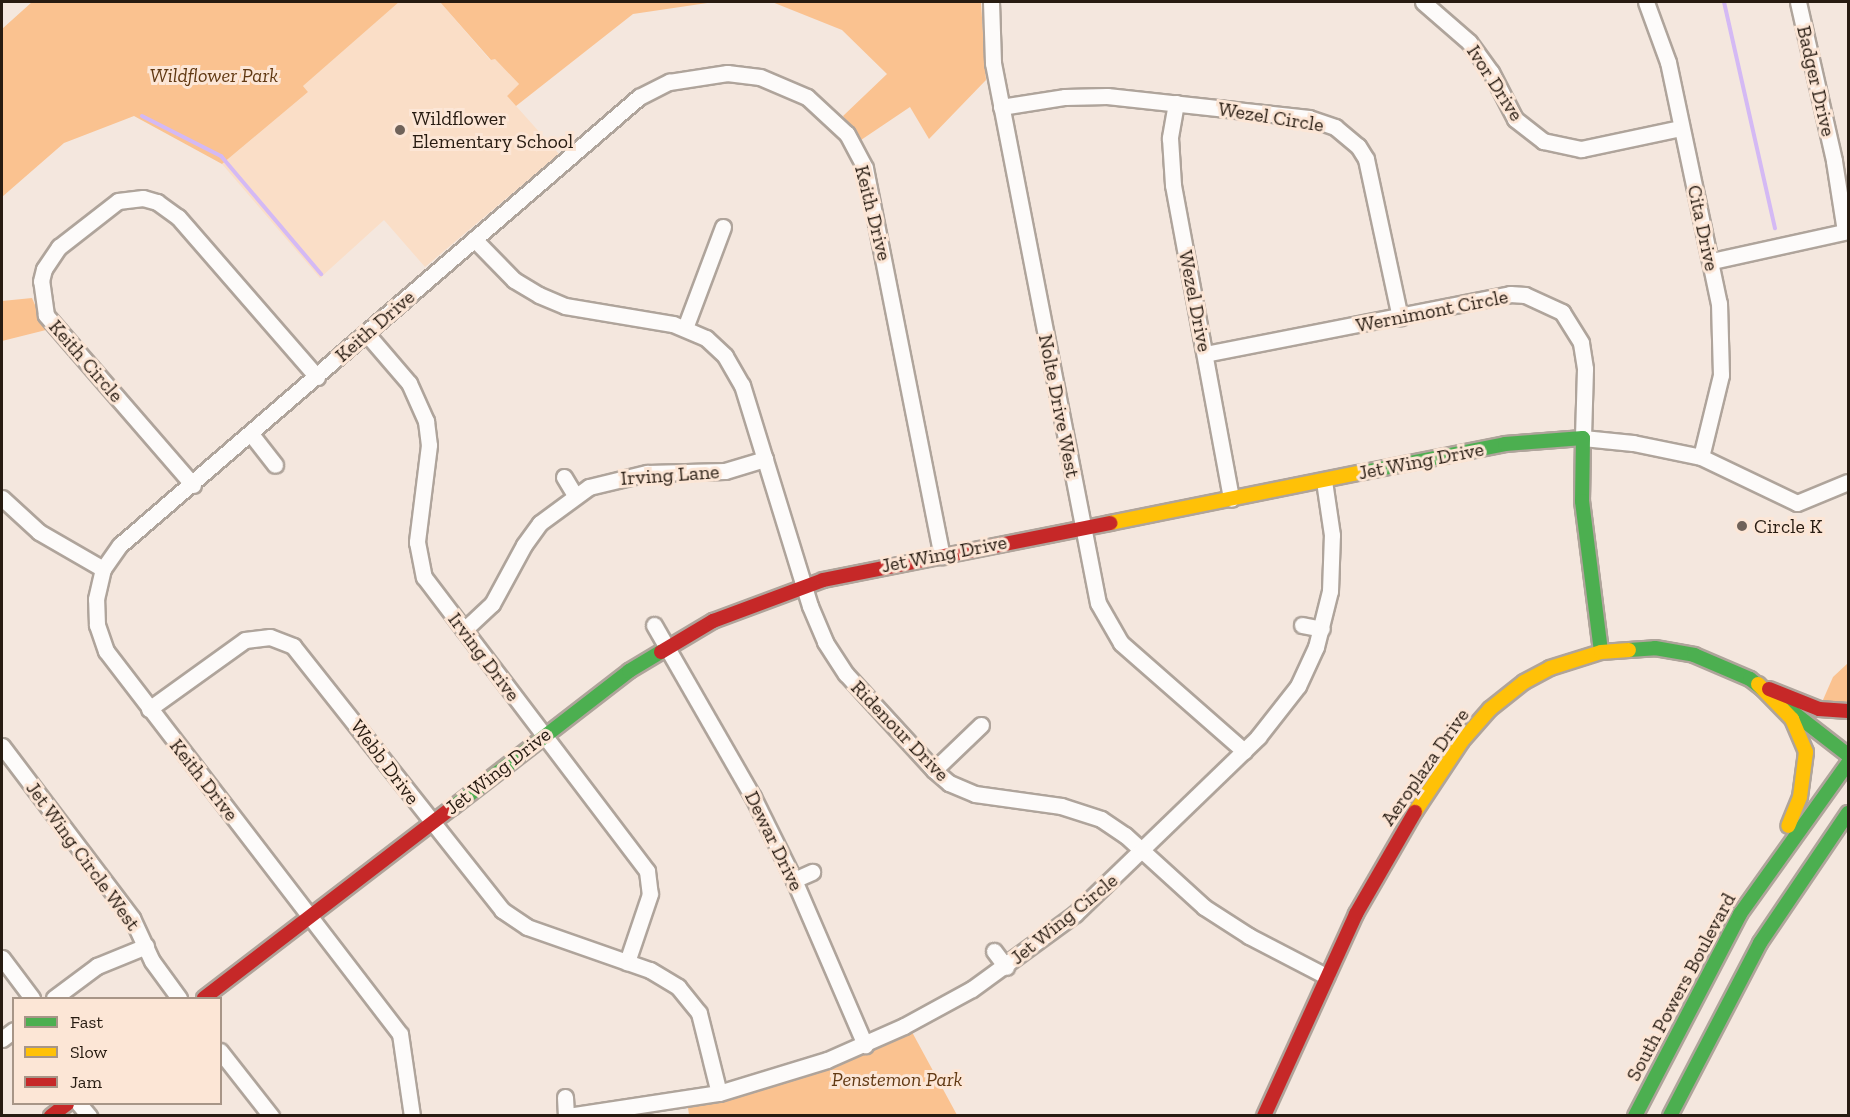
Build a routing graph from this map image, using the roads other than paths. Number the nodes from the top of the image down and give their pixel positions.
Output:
1 (991, 2) edge
2 (1423, 2) edge
3 (1646, 2) edge
4 (1798, 2) edge
5 (1176, 103) junction
6 (1001, 107) junction
7 (1681, 128) junction
8 (723, 228) dead end
9 (1847, 231) edge
10 (474, 239) junction
11 (1712, 261) junction
12 (1400, 317) junction
13 (685, 328) junction
14 (366, 333) junction
15 (1205, 354) junction
16 (317, 377) junction
17 (251, 434) junction
18 (1583, 438) junction
19 (1701, 457) junction
20 (765, 459) junction
21 (275, 465) dead end
22 (564, 477) dead end
23 (1324, 481) junction
24 (1848, 482) edge
25 (193, 485) junction
26 (575, 495) junction
27 (2, 498) edge
28 (1231, 499) junction
29 (1083, 527) junction
30 (942, 556) junction
31 (104, 569) junction
32 (804, 585) junction
33 (654, 625) dead end
34 (1302, 625) dead end
35 (1322, 629) junction
36 (464, 630) junction
37 (667, 646) junction
38 (1601, 652) junction
39 (1758, 684) junction
40 (149, 709) junction
41 (1848, 711) edge
42 (981, 725) dead end
43 (543, 736) junction
44 (2, 746) edge
45 (1244, 751) junction
46 (1848, 755) edge
47 (1848, 763) edge
48 (934, 770) junction
49 (1848, 813) edge
50 (432, 824) junction
51 (1846, 844) dead end
52 (1143, 851) junction
53 (812, 872) dead end
54 (794, 880) junction
55 (1740, 914) junction
56 (309, 916) junction
57 (1760, 943) junction
58 (146, 946) junction
59 (994, 951) dead end
60 (2, 958) edge
61 (627, 962) junction
62 (1006, 967) junction
63 (1326, 976) junction
64 (31, 997) edge
65 (57, 997) edge
66 (177, 997) edge
67 (207, 997) edge
68 (865, 1045) junction
69 (222, 1054) edge
70 (719, 1093) junction
71 (565, 1097) dead end
72 (66, 1105) edge
73 (51, 1116) edge
74 (271, 1116) edge
75 (412, 1116) edge
76 (567, 1116) edge
77 (1264, 1116) edge
78 (1635, 1116) edge
79 (1670, 1116) edge

1 - 6 street, Nolte Drive West
2 - 7 street, Ivor Drive
3 - 7 street, Cita Drive
4 - 9 street, Badger Drive
5 - 6 street, Wezel Circle
5 - 12 street, Wezel Circle
5 - 15 street, Wezel Drive
6 - 29 street, Nolte Drive West
7 - 11 street, Cita Drive
8 - 13 street
9 - 11 street
10 - 13 street, Ridenour Drive
10 - 14 street, Keith Drive
10 - 30 street, Keith Drive
11 - 19 street, Cita Drive
12 - 15 street, Wernimont Circle
12 - 18 street, Wernimont Circle
13 - 20 street, Ridenour Drive
14 - 16 street, Keith Drive
14 - 36 street, Irving Drive
15 - 28 street, Wezel Drive
16 - 17 street, Keith Drive
16 - 25 street, Keith Circle
17 - 21 street
17 - 25 street, Keith Drive
18 - 19 street, Jet Wing Drive
18 - 23 main road, Jet Wing Drive
18 - 38 main road, Wernimont Circle
19 - 24 street, Jet Wing Drive
20 - 26 street, Irving Lane
20 - 32 street, Ridenour Drive
22 - 26 street
23 - 28 main road, Jet Wing Drive
23 - 35 street, Jet Wing Circle
25 - 31 street, Keith Drive
26 - 36 street, Irving Lane
27 - 31 street
28 - 29 main road, Jet Wing Drive
29 - 30 main road, Jet Wing Drive
29 - 45 street, Nolte Drive West
30 - 32 main road, Jet Wing Drive
31 - 40 street, Keith Drive
32 - 37 main road, Jet Wing Drive
32 - 48 street, Ridenour Drive
33 - 37 street, Dewar Drive
34 - 35 street
35 - 45 street, Jet Wing Circle
36 - 43 street, Irving Drive
37 - 43 main road, Jet Wing Drive
37 - 54 street, Dewar Drive
38 - 39 main road, Aeroplaza Drive
38 - 63 main road, Aeroplaza Drive
39 - 41 main road
39 - 46 main road, Aeroplaza Drive
39 - 55 main road
40 - 50 street, Webb Drive
40 - 56 street, Keith Drive
42 - 48 street
43 - 50 main road, Jet Wing Drive
43 - 61 street, Irving Drive
44 - 58 street, Jet Wing Circle West
45 - 52 street, Jet Wing Circle
47 - 55 main road, South Powers Boulevard
48 - 52 street, Ridenour Drive
49 - 57 main road
50 - 56 main road, Jet Wing Drive
50 - 61 street, Webb Drive
51 - 57 main road
52 - 62 street, Jet Wing Circle
52 - 63 street, Ridenour Drive
53 - 54 street
54 - 68 street, Dewar Drive
55 - 78 main road, South Powers Boulevard
56 - 67 main road, Jet Wing Drive
56 - 75 street, Keith Drive
57 - 79 main road
58 - 65 street
58 - 66 street, Jet Wing Circle West
59 - 62 street
60 - 64 street
61 - 70 street, Webb Drive
62 - 68 street, Jet Wing Circle
63 - 77 main road, Aeroplaza Drive
68 - 70 street, Jet Wing Circle
69 - 74 street
70 - 76 street, Jet Wing Circle
71 - 76 street
72 - 73 main road

